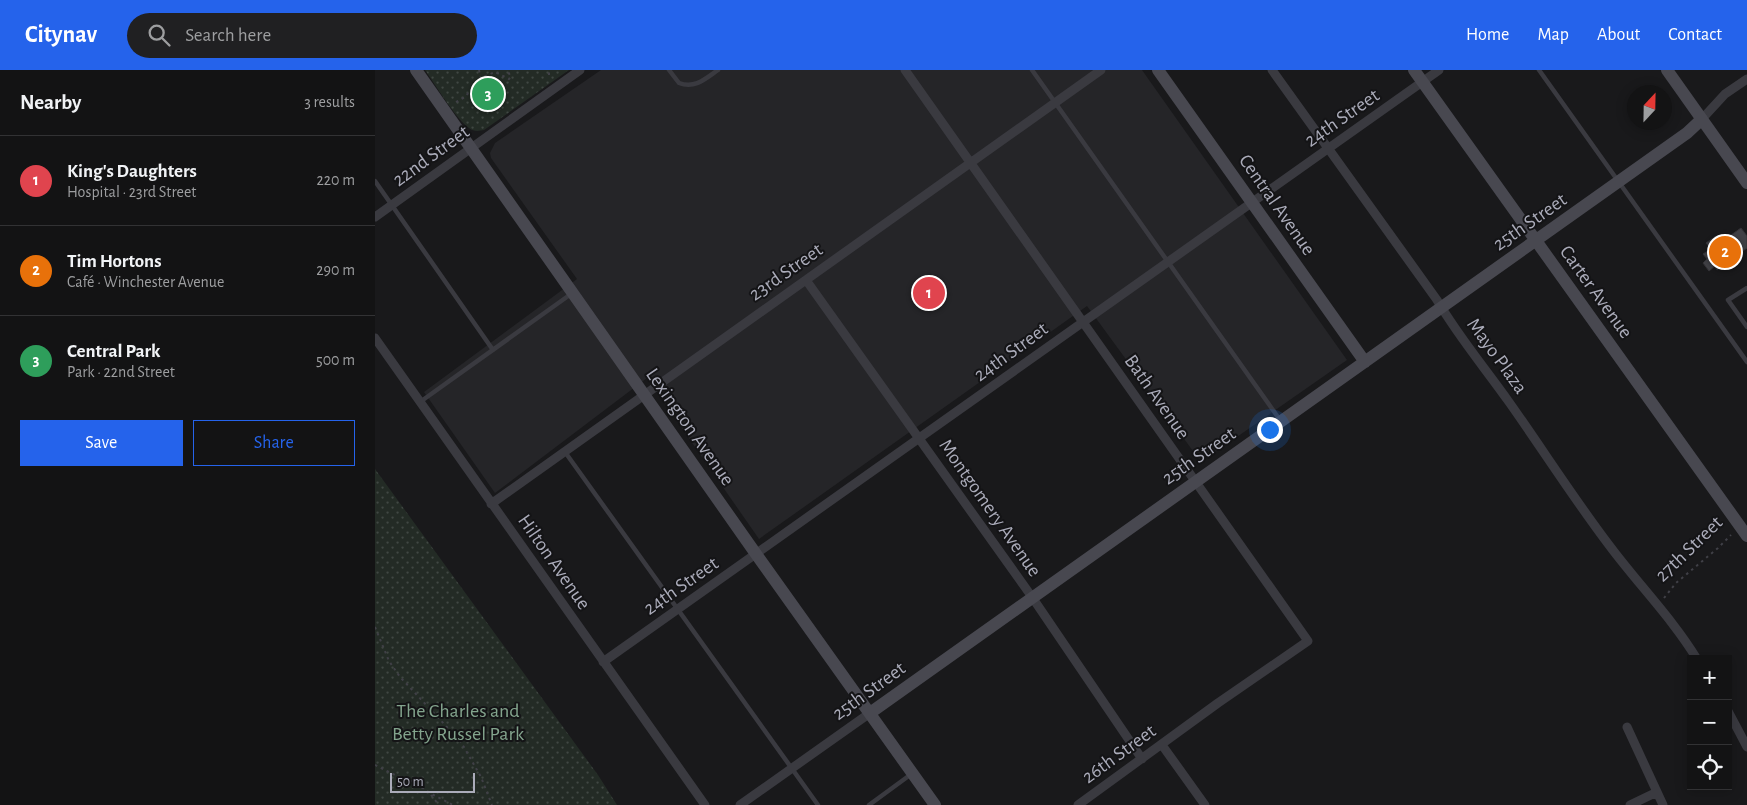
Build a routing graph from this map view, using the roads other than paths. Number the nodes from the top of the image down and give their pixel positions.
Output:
1 (416, 70) edge
2 (580, 70) edge
3 (669, 70) edge
4 (718, 70) edge
5 (905, 70) edge
6 (1032, 70) edge
7 (1101, 70) edge
8 (1158, 70) edge
9 (1272, 70) edge
10 (1414, 70) edge
11 (1439, 70) edge
12 (1539, 70) edge
13 (1667, 70) edge
14 (711, 72) edge
15 (1747, 78) edge
16 (1423, 82) junction
17 (1055, 103) junction
18 (1702, 119) junction
19 (471, 148) junction
20 (1328, 149) junction
21 (971, 163) junction
22 (375, 181) edge
23 (1619, 182) junction
24 (1747, 183) edge
25 (1252, 202) junction
26 (393, 205) junction
27 (375, 217) edge
28 (1536, 241) junction
29 (1169, 262) junction
30 (806, 280) junction
31 (1747, 288) edge
32 (573, 292) junction
33 (1441, 307) junction
34 (1083, 322) junction
35 (1747, 327) edge
36 (375, 338) edge
37 (493, 350) junction
38 (1365, 362) junction
39 (1747, 362) edge
40 (644, 394) junction
41 (420, 402) junction
42 (1281, 421) junction
43 (919, 439) junction
44 (565, 452) junction
45 (1196, 481) junction
46 (491, 504) junction
47 (1743, 522) edge
48 (1747, 536) edge
49 (756, 554) junction
50 (1031, 597) junction
51 (679, 610) junction
52 (1694, 655) edge
53 (603, 662) junction
54 (870, 713) junction
55 (1732, 719) edge
56 (1627, 727) dead end
57 (1181, 731) joint
58 (1162, 745) junction
59 (1747, 748) edge
60 (1142, 759) junction
61 (791, 769) junction
62 (912, 774) junction
63 (1657, 792) junction
64 (705, 805) edge
65 (740, 805) edge
66 (818, 805) edge
67 (869, 805) edge
68 (935, 805) edge
69 (1078, 805) edge
70 (1205, 805) edge
71 (1630, 805) edge
72 (1663, 805) edge

1 - 19 street, Lexington Avenue
2 - 19 street, 22nd Street
3 - 14 lane
4 - 14 lane
5 - 21 street, Bath Avenue
6 - 17 lane
7 - 17 street, 23rd Street
8 - 25 street, Central Avenue
9 - 20 street, Mayo Plaza
10 - 16 street, Carter Avenue
11 - 16 street, 24th Street
12 - 23 lane
13 - 18 street
15 - 18 street, 25th Street
16 - 20 street, 24th Street
16 - 28 street, Carter Avenue
17 - 21 street, 23rd Street
17 - 29 lane
18 - 23 street, 25th Street
18 - 24 street
19 - 26 street, 22nd Street
19 - 32 street, Lexington Avenue
20 - 25 street, 24th Street
20 - 33 street, Mayo Plaza
21 - 30 street, 23rd Street
21 - 34 street, Bath Avenue
22 - 26 lane
23 - 28 street, 25th Street
23 - 39 lane
25 - 29 street, 24th Street
25 - 38 street, Central Avenue
26 - 27 street, 22nd Street
26 - 37 lane
28 - 33 street, 25th Street
28 - 47 street, Carter Avenue
29 - 34 street, 24th Street
29 - 42 lane
30 - 40 street, 23rd Street
30 - 43 street, Montgomery Avenue
31 - 35 lane
32 - 37 lane
32 - 40 street, Lexington Avenue
33 - 38 street, 25th Street
33 - 52 street, Mayo Plaza
34 - 43 street, 24th Street
34 - 45 street, Bath Avenue
36 - 41 street, Hilton Avenue
37 - 41 lane
38 - 42 street, 25th Street
40 - 44 street, 23rd Street
40 - 49 street, Lexington Avenue
41 - 46 street, Hilton Avenue
42 - 45 street, 25th Street
43 - 49 street, 24th Street
43 - 50 street, Montgomery Avenue
44 - 46 street, 23rd Street
44 - 51 lane
45 - 50 street, 25th Street
45 - 57 street, Bath Avenue
46 - 53 street, Hilton Avenue
47 - 48 street, Carter Avenue
49 - 51 street, 24th Street
49 - 54 street, Lexington Avenue
50 - 54 street, 25th Street
50 - 60 street, Montgomery Avenue
51 - 53 street, 24th Street
51 - 61 lane
53 - 64 street, Hilton Avenue
54 - 61 street, 25th Street
54 - 62 street, Lexington Avenue
55 - 59 street
56 - 63 street
57 - 58 street, 26th Street
58 - 60 street, 26th Street
58 - 70 street
60 - 69 street, 26th Street
61 - 65 street, 25th Street
61 - 66 lane
62 - 67 lane
62 - 68 street, Lexington Avenue
63 - 71 street
63 - 72 street

